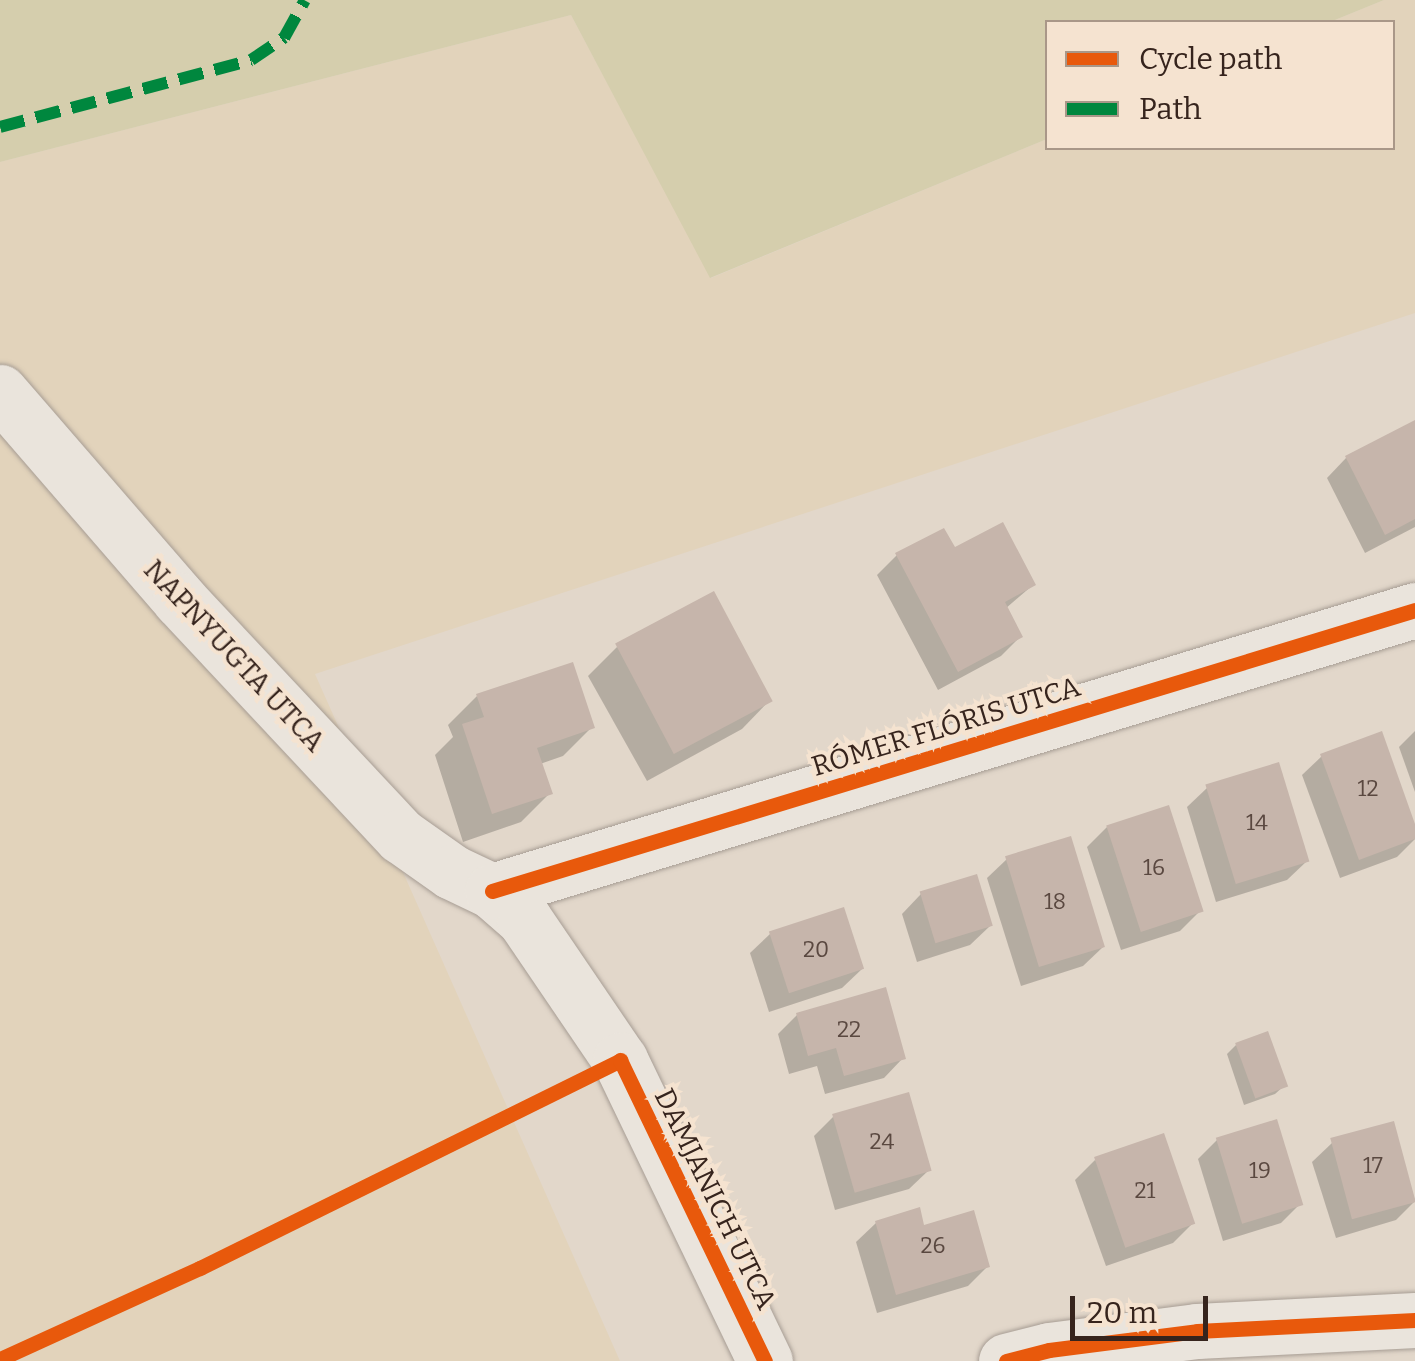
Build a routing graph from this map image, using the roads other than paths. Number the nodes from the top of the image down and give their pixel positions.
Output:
1 (0, 392) edge
2 (1415, 610) edge
3 (492, 891) junction
4 (1415, 1320) edge
5 (765, 1361) edge
6 (1006, 1361) edge

1 - 3 street, NAPNYUGTA UTCA
2 - 3 street, RÓMER FLÓRIS UTCA
3 - 5 street, DAMJANICH UTCA
4 - 6 street

